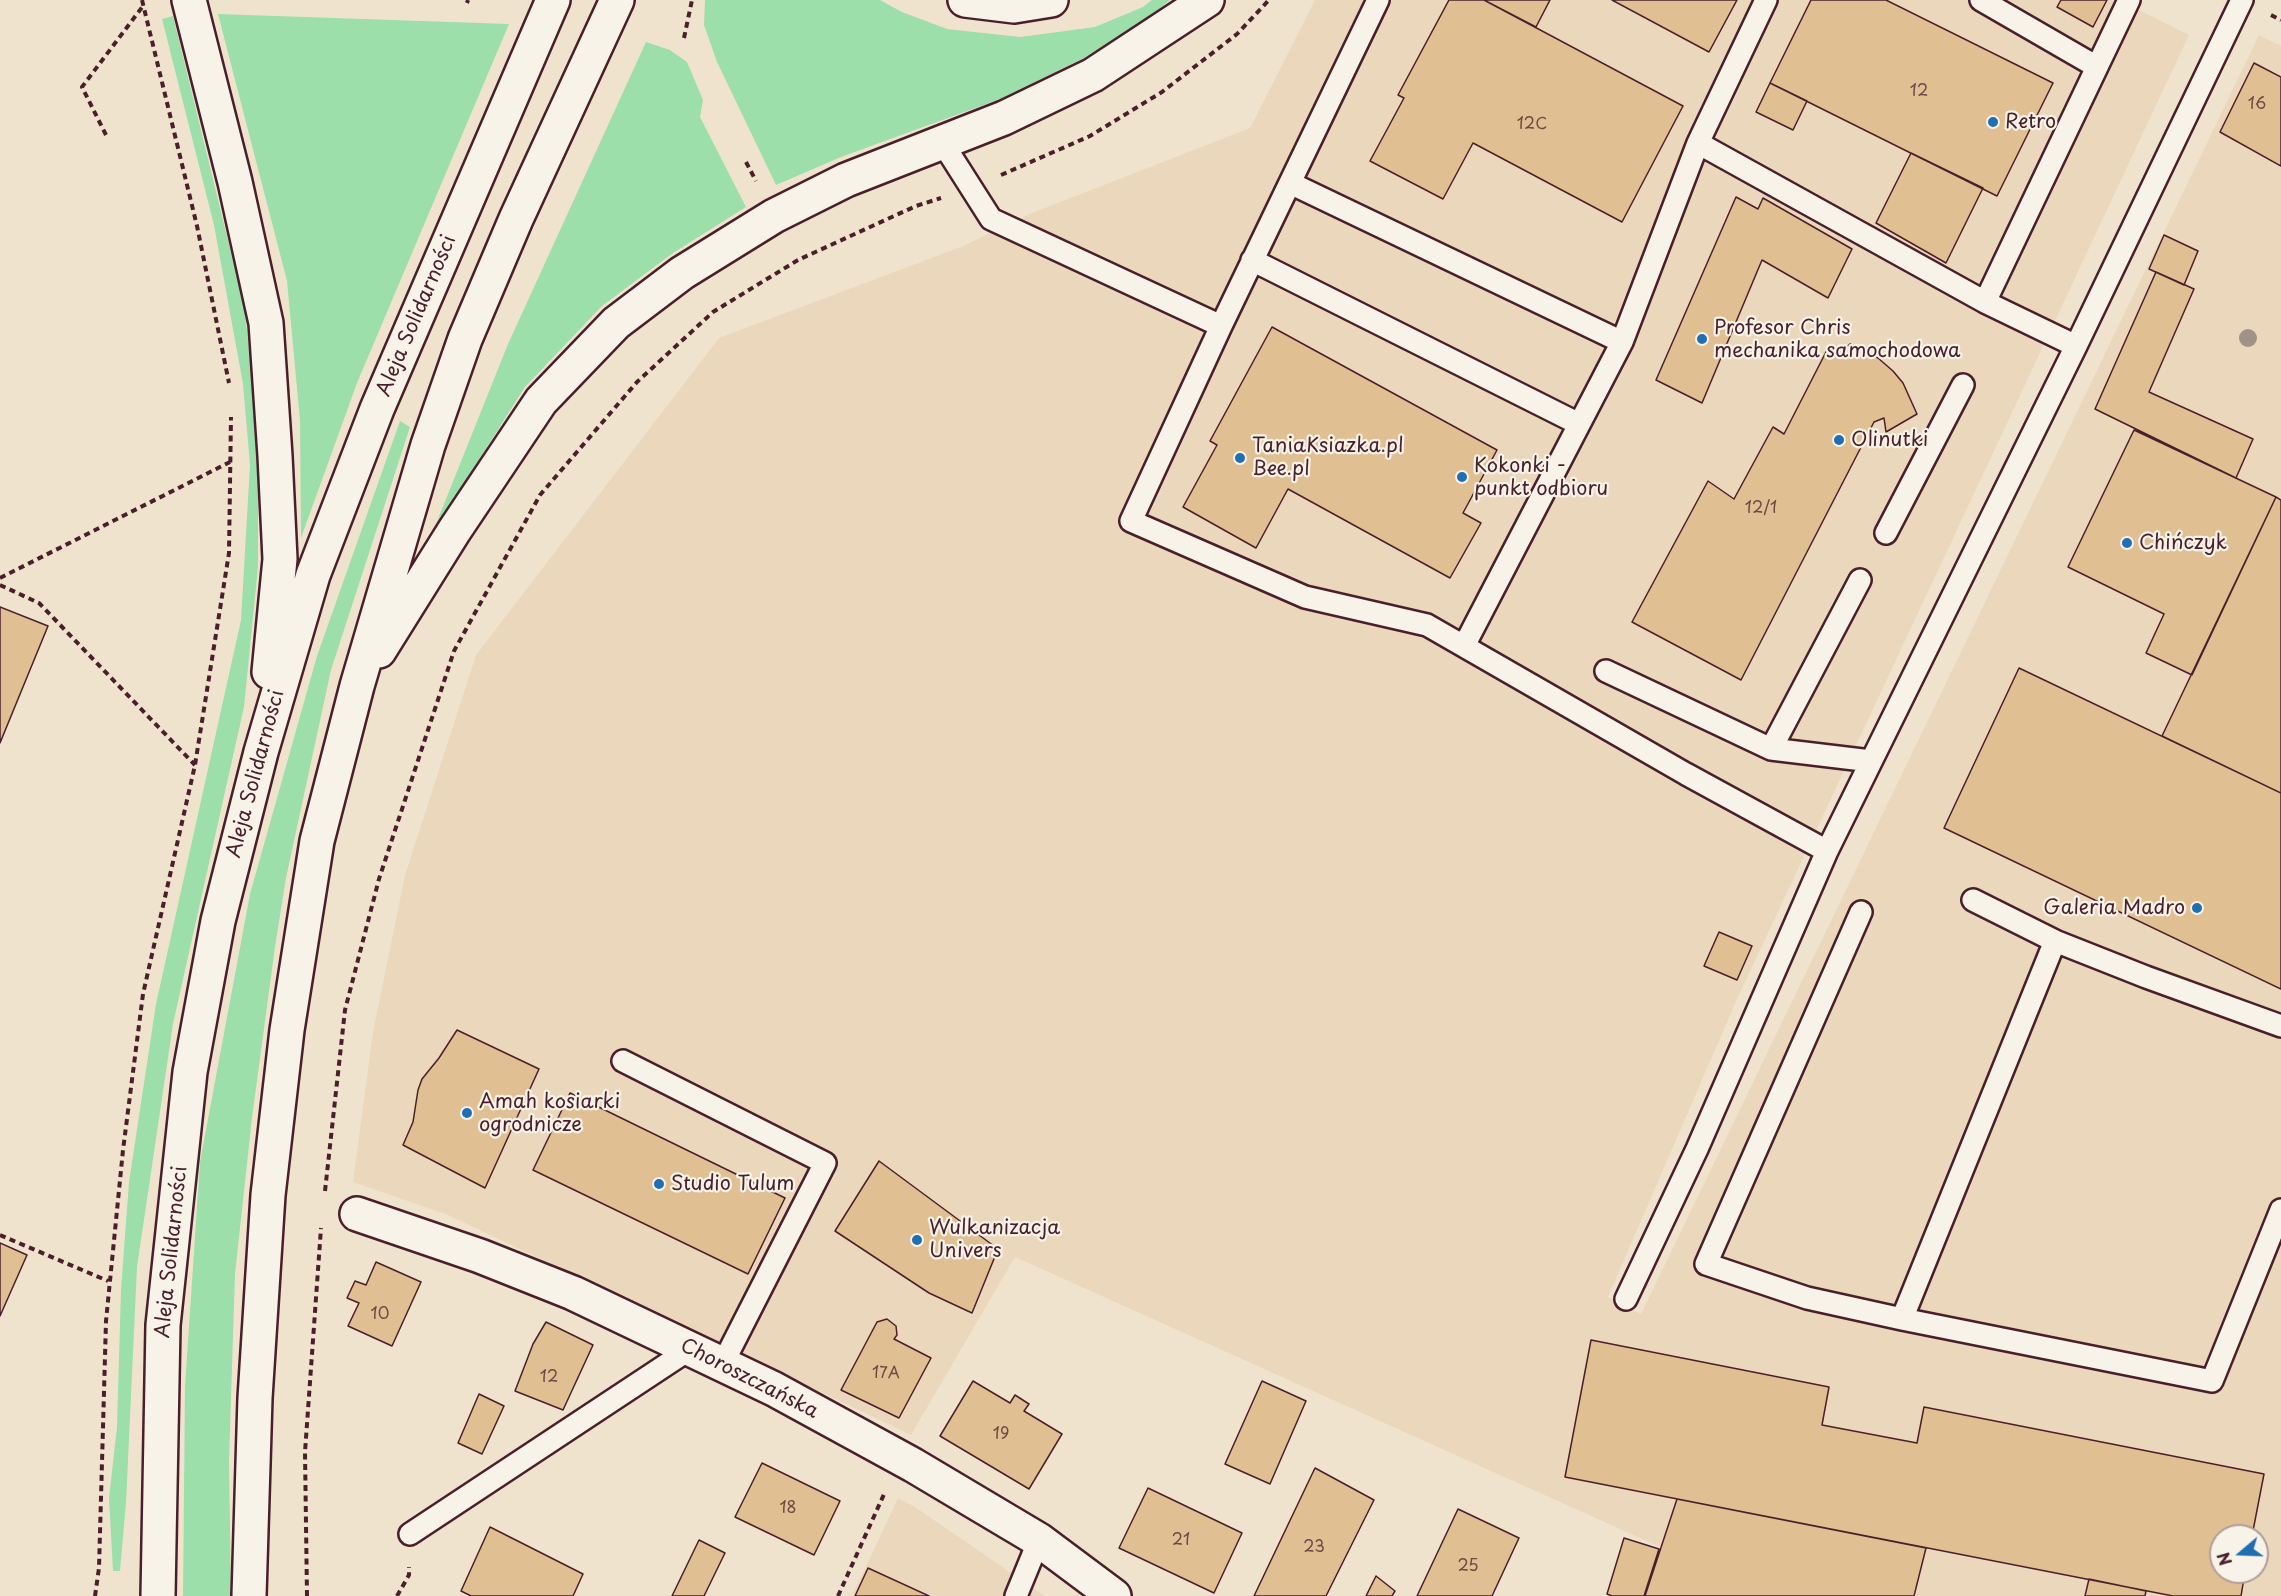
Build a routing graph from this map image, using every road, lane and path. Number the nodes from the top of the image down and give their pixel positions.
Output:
1 (189, 0) edge
2 (553, 0) edge
3 (617, 0) edge
4 (692, 0) edge
5 (965, 0) edge
6 (1051, 0) edge
7 (1207, 0) edge
8 (1269, 0) edge
9 (1378, 0) edge
10 (1766, 0) edge
11 (1981, 0) edge
12 (2129, 0) edge
13 (2242, 0) edge
14 (143, 2) edge
15 (684, 38) dead end
16 (2097, 67) junction
17 (106, 135) dead end
18 (942, 142) junction
19 (1698, 143) junction
20 (747, 162) dead end
21 (756, 181) dead end
22 (1290, 183) junction
23 (971, 188) junction
24 (1252, 260) junction
25 (1985, 302) junction
26 (1221, 326) junction
27 (1622, 342) junction
28 (2076, 346) junction
29 (1963, 385) dead end
30 (231, 394) dead end
31 (231, 406) dead end
32 (1579, 424) junction
33 (230, 462) junction
34 (1886, 533) dead end
35 (0, 578) edge
36 (1860, 580) dead end
37 (0, 585) edge
38 (1464, 646) junction
39 (1606, 671) dead end
40 (357, 686) junction
41 (1771, 749) junction
42 (261, 752) junction
43 (1871, 761) junction
44 (195, 765) junction
45 (1827, 851) junction
46 (1973, 900) dead end
47 (1861, 912) dead end
48 (2055, 941) junction
49 (2281, 1026) edge
50 (623, 1061) dead end
51 (325, 1192) dead end
52 (2281, 1210) edge
53 (357, 1214) dead end
54 (321, 1224) dead end
55 (0, 1234) edge
56 (108, 1281) junction
57 (1626, 1299) dead end
58 (1902, 1319) junction
59 (690, 1349) junction
60 (722, 1365) junction
61 (900, 1458) junction
62 (410, 1534) dead end
63 (1039, 1540) junction
64 (95, 1596) edge
65 (158, 1596) edge
66 (249, 1596) edge
67 (308, 1596) edge
68 (838, 1596) edge
69 (1016, 1596) edge
70 (1114, 1596) edge

1 - 42 main road
2 - 42 main road, Aleja Solidarności
3 - 40 main road
4 - 15 path
5 - 6 main road
7 - 18 main road
8 - 23 path
9 - 22 lane
10 - 19 lane
11 - 16 lane
12 - 16 lane
13 - 28 lane
14 - 17 path
14 - 30 path
16 - 25 lane
18 - 23 lane
18 - 40 main road
19 - 25 lane
19 - 27 lane
20 - 21 path
22 - 24 lane
22 - 27 lane
23 - 26 lane
23 - 51 path
24 - 26 lane
24 - 32 lane
25 - 28 lane
26 - 38 lane
27 - 32 lane
28 - 43 lane
29 - 34 lane
31 - 33 path
32 - 38 lane
33 - 35 path
33 - 44 path
36 - 41 lane
37 - 44 path
38 - 45 lane
39 - 41 lane
40 - 66 main road
41 - 43 lane
42 - 65 main road, Aleja Solidarności
43 - 45 lane
44 - 56 path
45 - 57 lane
46 - 48 lane
47 - 58 lane
48 - 49 lane
48 - 58 lane
50 - 60 lane
52 - 58 lane
53 - 59 main road, Choroszczańska
54 - 67 path
55 - 56 path
56 - 64 path
59 - 60 main road, Choroszczańska
59 - 62 lane
60 - 61 main road, Choroszczańska
61 - 63 main road, Choroszczańska
61 - 68 path
63 - 69 lane
63 - 70 main road, Choroszczańska

